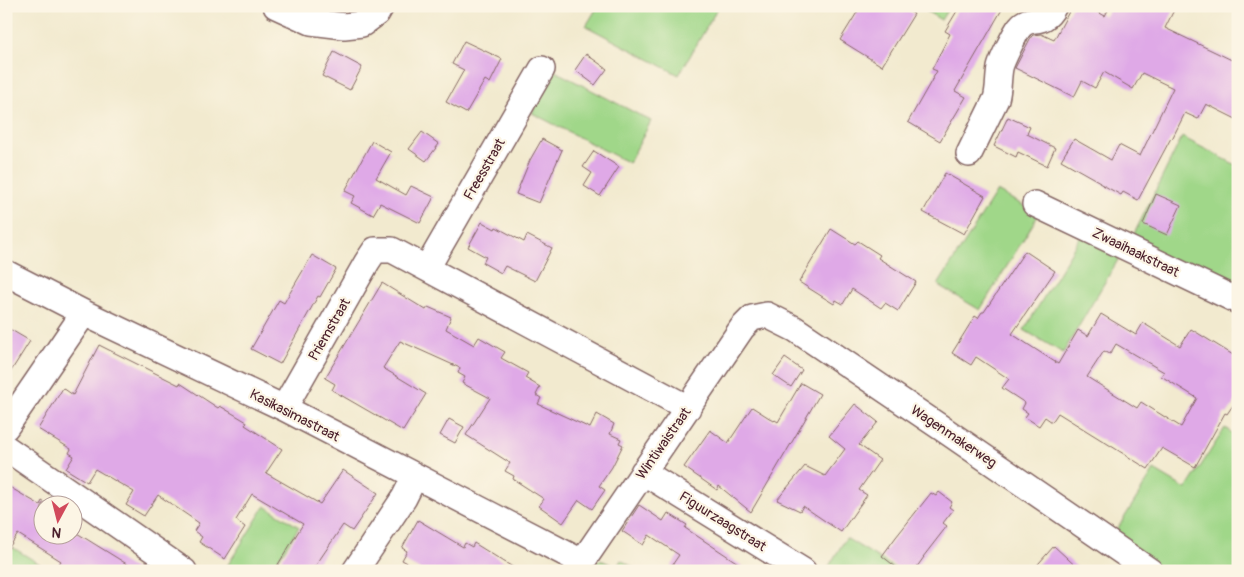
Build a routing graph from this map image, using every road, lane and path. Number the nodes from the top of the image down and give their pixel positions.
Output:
1 (276, 6) edge
2 (381, 6) edge
3 (1054, 6) edge
4 (542, 69) dead end
5 (969, 154) dead end
6 (1035, 204) dead end
7 (427, 268) junction
8 (6, 273) edge
9 (1238, 301) edge
10 (84, 313) junction
11 (752, 318) joint
12 (284, 408) junction
13 (688, 408) junction
14 (6, 427) edge
15 (6, 448) edge
16 (644, 472) junction
17 (415, 476) junction
18 (579, 567) edge
19 (184, 571) edge
20 (355, 571) edge
21 (803, 571) edge
22 (1150, 571) edge

1 - 2 street
3 - 5 street
4 - 7 street, Freesstraat
6 - 9 street, Zwaaihaakstraat
7 - 12 street, Priemstraat
7 - 13 street
8 - 10 street, Kasikasimastraat
10 - 12 street, Kasikasimastraat
10 - 14 street
11 - 13 street, Wintiwaistraat
11 - 22 street, Wagenmakerweg
12 - 17 street, Kasikasimastraat
13 - 16 street, Wintiwaistraat
15 - 19 street
16 - 18 street, Wintiwaistraat
16 - 21 street, Figuurzaagstraat
17 - 18 street, Kasikasimastraat
17 - 20 street

